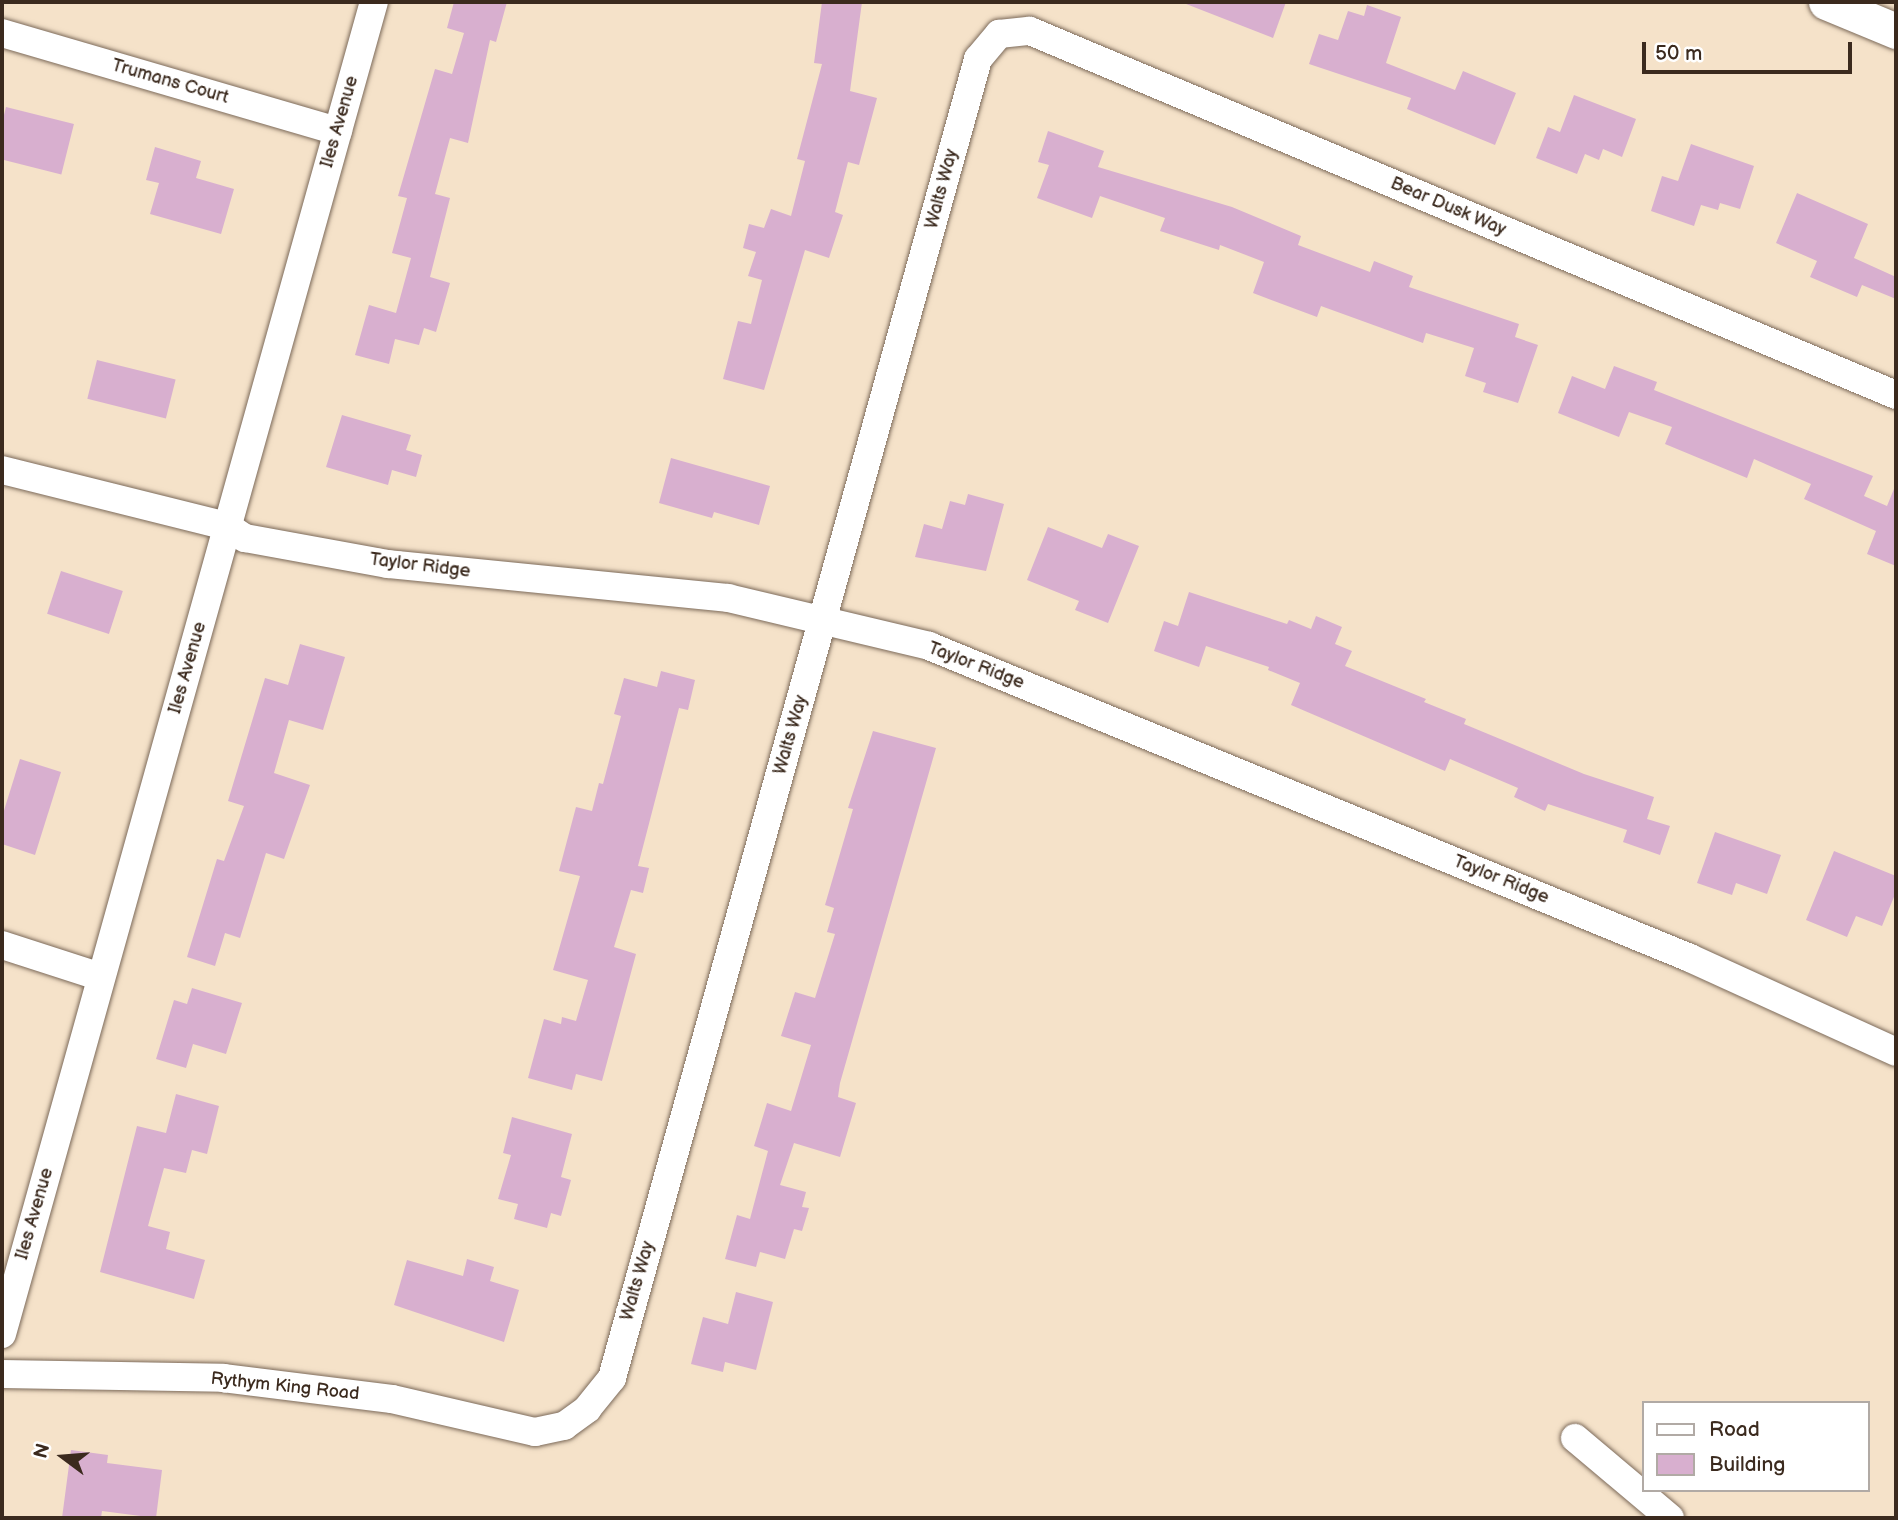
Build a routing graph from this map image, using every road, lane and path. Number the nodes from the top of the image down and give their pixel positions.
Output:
1 (374, 2) edge
2 (1826, 2) edge
3 (1896, 31) edge
4 (2, 33) edge
5 (999, 34) joint
6 (338, 131) junction
7 (1896, 395) edge
8 (2, 470) edge
9 (227, 526) junction
10 (823, 620) junction
11 (2, 945) edge
12 (102, 977) junction
13 (1896, 1052) edge
14 (2, 1334) edge
15 (2, 1374) edge
16 (564, 1426) joint
17 (1575, 1438) dead end
18 (1670, 1518) edge

1 - 6 street, Iles Avenue
2 - 3 main road
4 - 6 street, Trumans Court
5 - 7 street, Bear Dusk Way
5 - 10 street, Walts Way
6 - 9 street, Iles Avenue
8 - 9 street, Taylor Ridge
9 - 10 street, Taylor Ridge
9 - 12 street, Iles Avenue
10 - 13 street, Taylor Ridge
10 - 16 street, Walts Way
11 - 12 street
12 - 14 street, Iles Avenue
15 - 16 street, Rythym King Road
17 - 18 street

